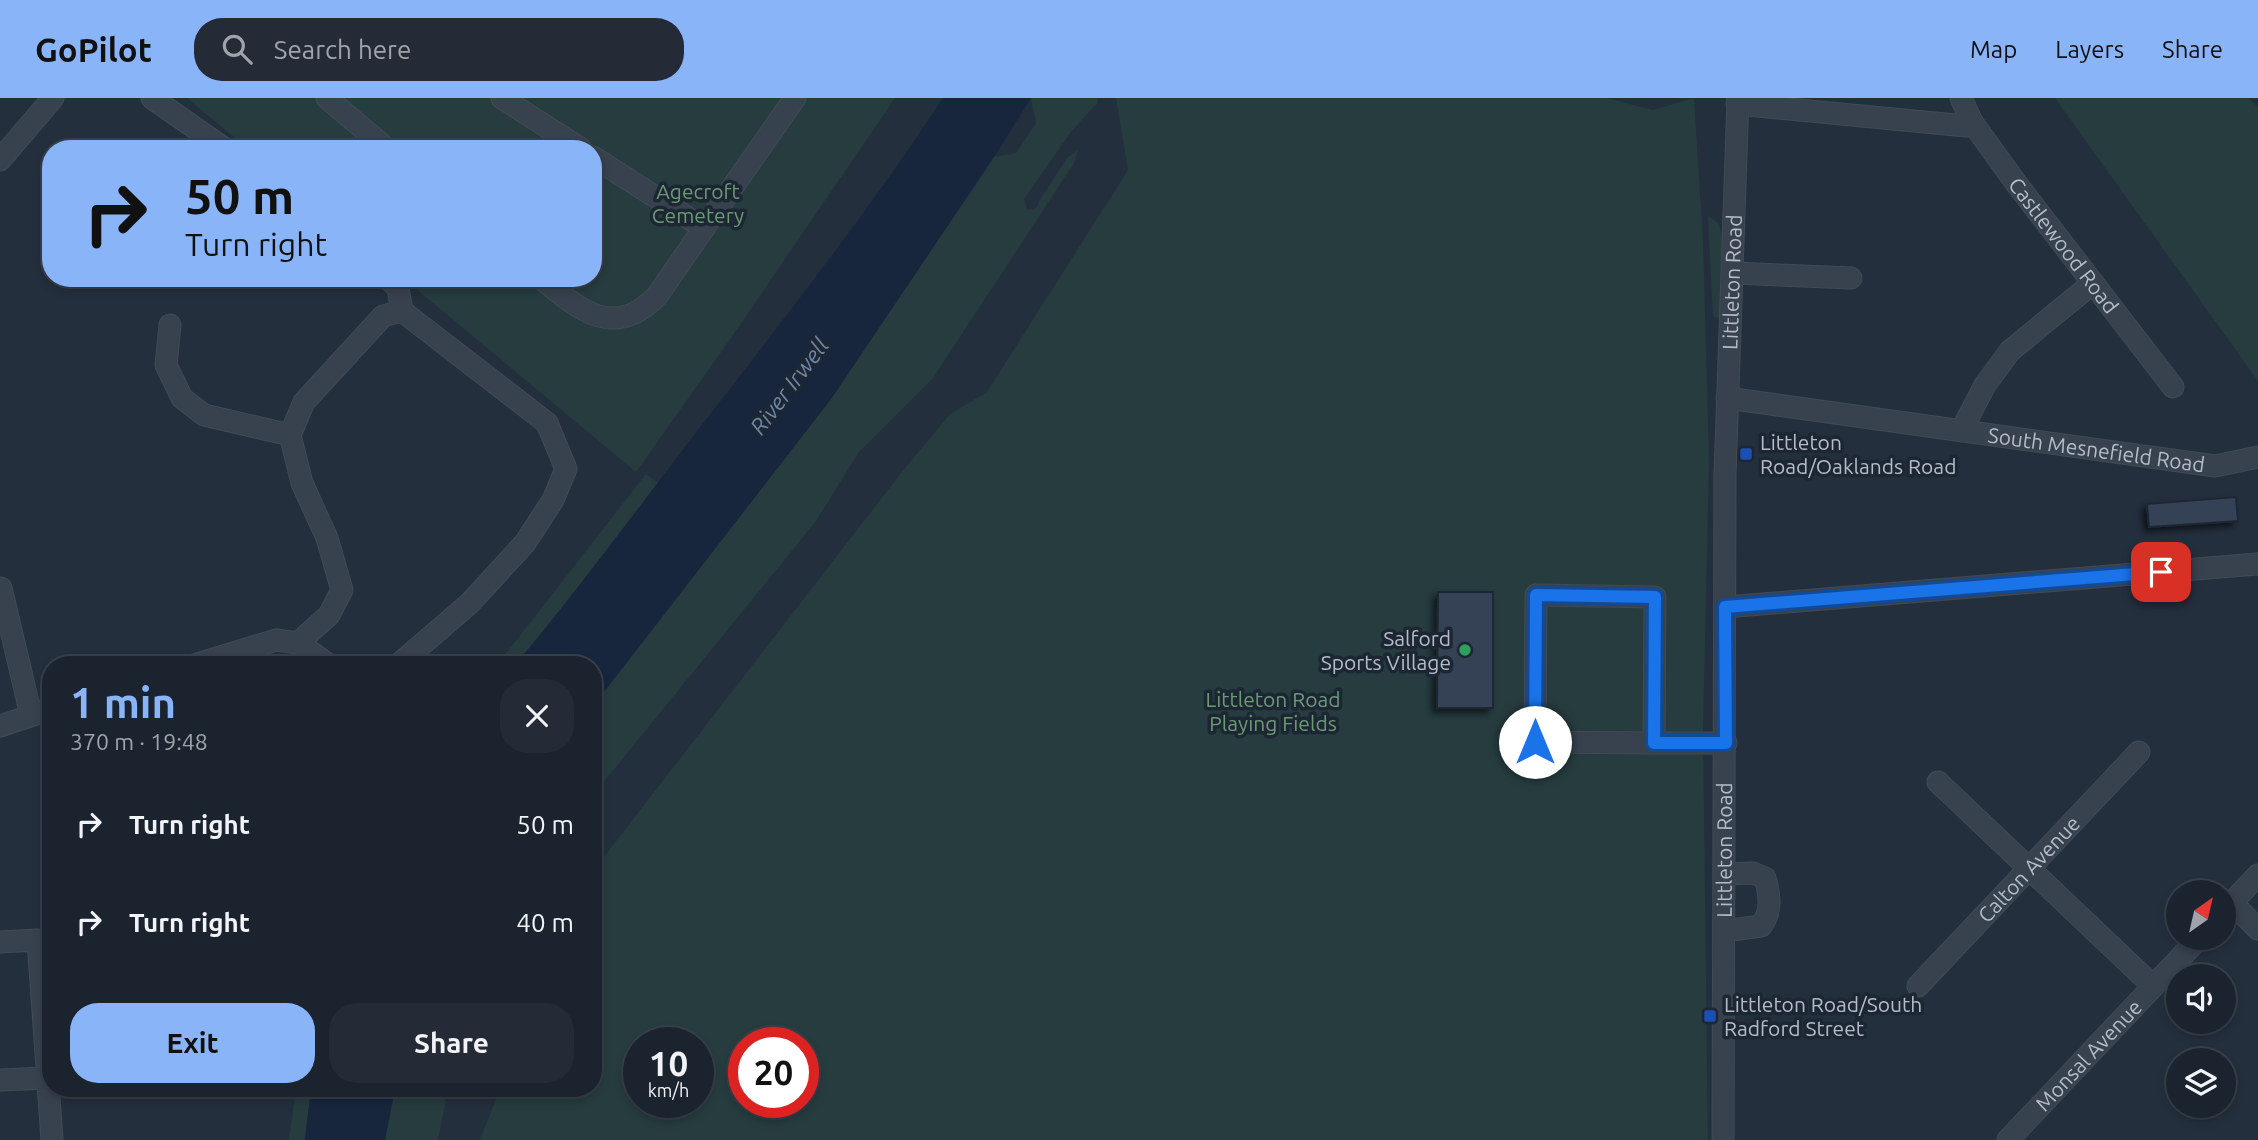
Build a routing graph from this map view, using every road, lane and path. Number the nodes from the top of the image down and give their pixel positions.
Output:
1 (53, 98) edge
2 (152, 98) edge
3 (327, 98) edge
4 (502, 98) edge
5 (795, 98) edge
6 (1961, 98) edge
7 (1738, 101) edge
8 (1972, 122) junction
9 (212, 140) edge
10 (376, 140) edge
11 (567, 140) edge
12 (2, 154) edge
13 (602, 163) edge
14 (704, 228) junction
15 (1733, 273) junction
16 (1851, 278) dead end
17 (2093, 283) junction
18 (397, 287) edge
19 (552, 287) edge
20 (402, 311) junction
21 (170, 324) dead end
22 (2173, 387) dead end
23 (1727, 398) junction
24 (1961, 431) junction
25 (290, 435) junction
26 (2256, 457) edge
27 (2258, 564) edge
28 (1, 589) edge
29 (1725, 607) junction
30 (298, 643) junction
31 (253, 656) edge
32 (316, 656) edge
33 (409, 656) edge
34 (41, 712) edge
35 (0, 726) edge
36 (1654, 743) junction
37 (1726, 743) junction
38 (2139, 751) dead end
39 (1938, 782) dead end
40 (2029, 868) junction
41 (1725, 874) junction
42 (2258, 875) edge
43 (2236, 898) edge
44 (2236, 913) edge
45 (2258, 929) edge
46 (1724, 930) junction
47 (0, 942) edge
48 (2188, 950) edge
49 (1918, 986) dead end
50 (2153, 986) junction
51 (42, 995) edge
52 (42, 1078) edge
53 (0, 1080) edge
54 (49, 1097) edge
55 (52, 1140) edge
56 (1723, 1140) edge
57 (2008, 1140) edge

1 - 12 street
2 - 9 street
3 - 10 street
4 - 11 street
5 - 14 street
6 - 8 street, Castlewood Road
7 - 8 street
7 - 15 street, Littleton Road
8 - 17 street, Castlewood Road
13 - 14 street
14 - 19 street
15 - 16 street
15 - 23 street, Littleton Road
17 - 22 street, Castlewood Road
17 - 24 street
18 - 20 street
20 - 25 street
20 - 33 street
21 - 25 street
23 - 24 street, South Mesnefield Road
23 - 29 street, Littleton Road
24 - 26 street, South Mesnefield Road
25 - 30 street
27 - 29 street
28 - 34 street
29 - 37 street, Littleton Road
30 - 31 street
30 - 32 street
34 - 35 street
36 - 36 street
36 - 37 street
37 - 41 street, Littleton Road
38 - 40 street, Calton Avenue
39 - 40 street
40 - 49 street, Calton Avenue
40 - 50 street
41 - 46 street, Littleton Road
41 - 46 street
42 - 43 street
44 - 45 street
46 - 56 street, Littleton Road
47 - 51 street
48 - 50 street, Monsal Avenue
50 - 57 street, Monsal Avenue
52 - 53 street
54 - 55 street

